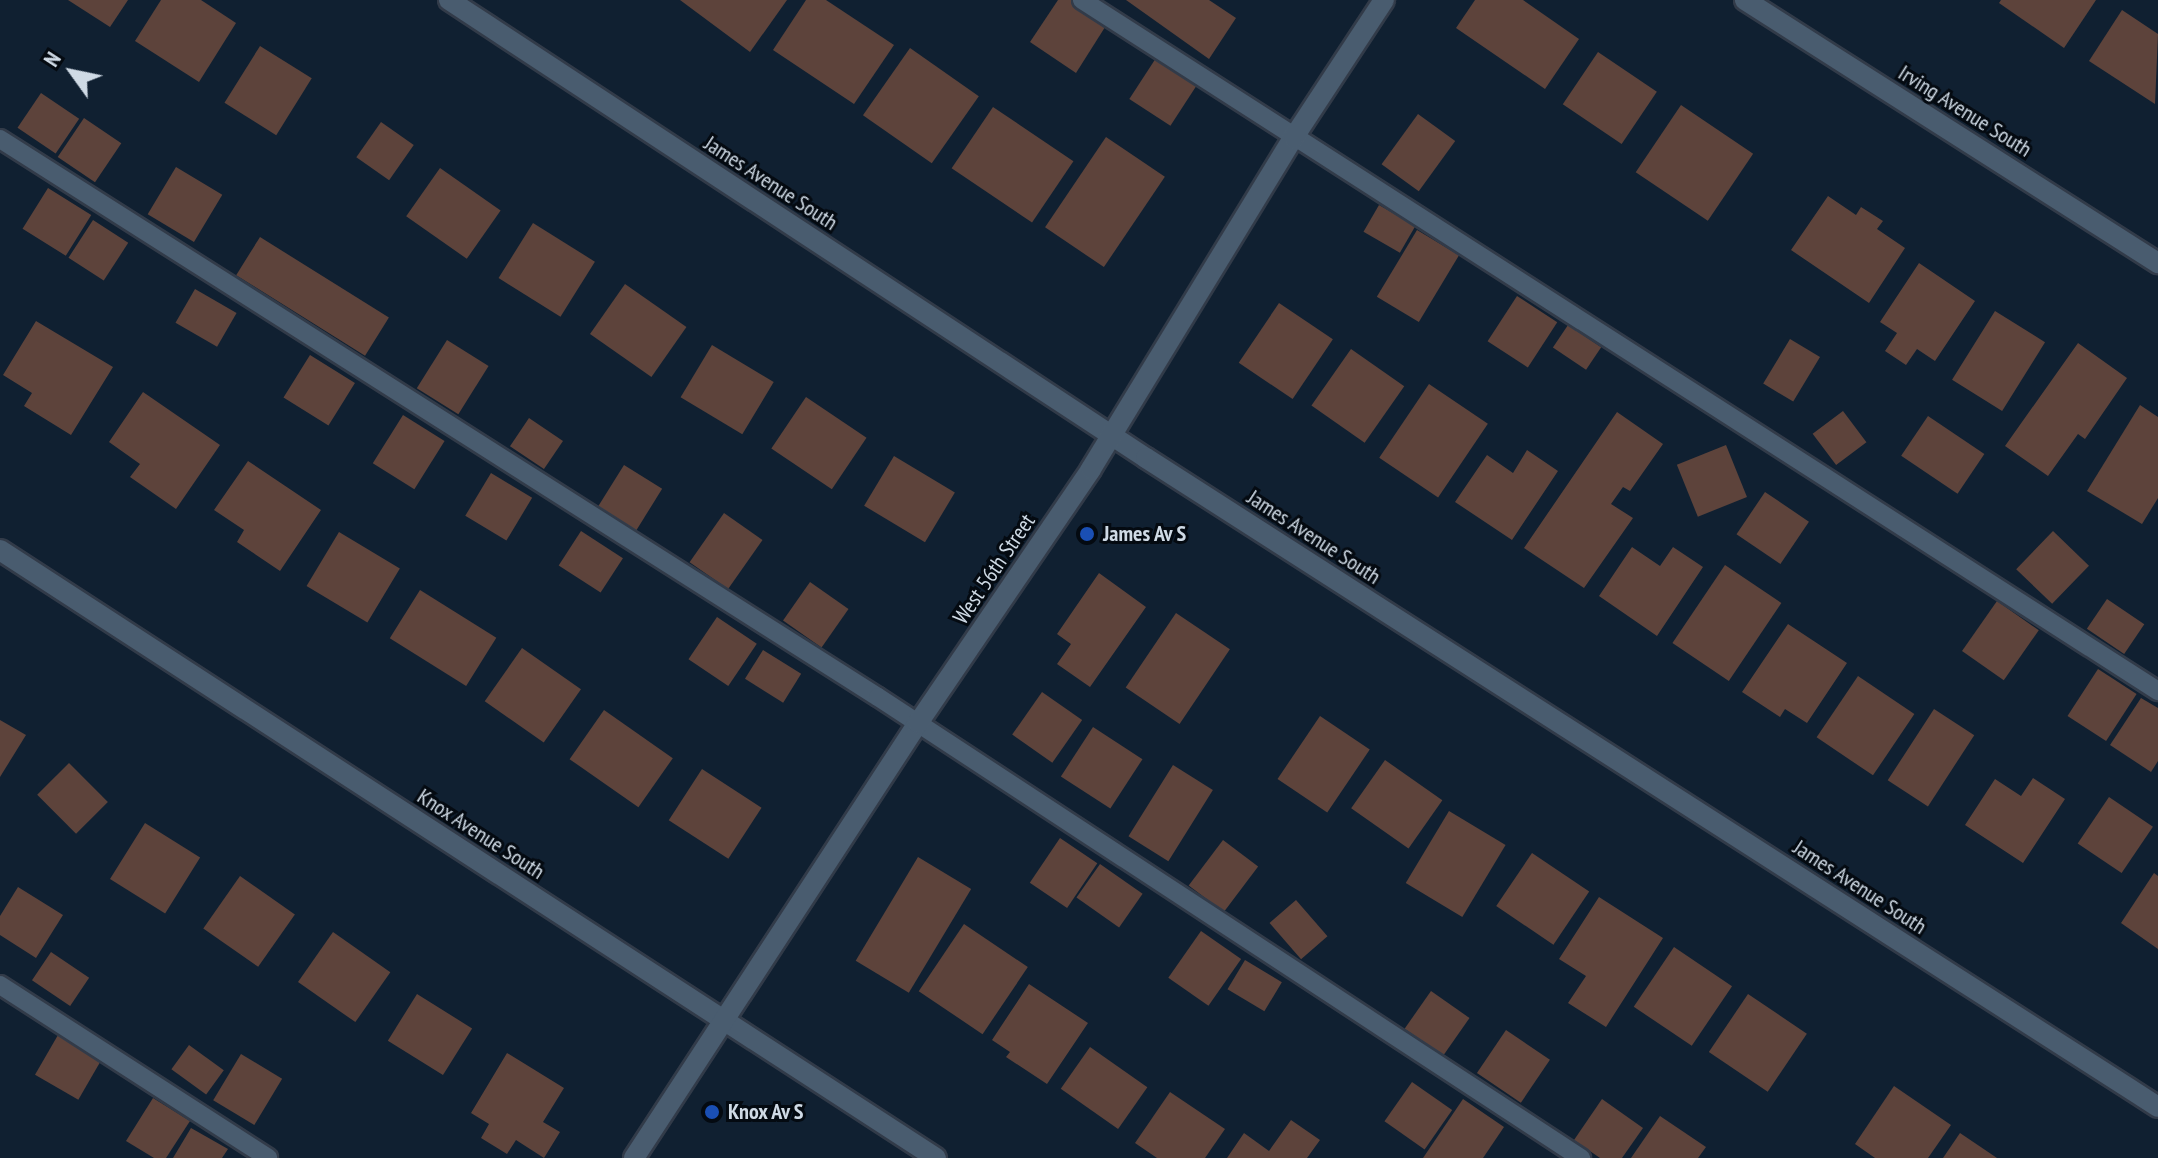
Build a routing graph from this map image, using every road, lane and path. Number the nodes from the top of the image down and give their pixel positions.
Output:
1 (449, 0) edge
2 (1082, 0) edge
3 (1384, 0) edge
4 (1745, 0) edge
5 (1294, 137) junction
6 (0, 139) edge
7 (2158, 263) edge
8 (1113, 435) junction
9 (0, 550) edge
10 (2158, 691) edge
11 (918, 723) junction
12 (0, 985) edge
13 (723, 1019) junction
14 (2158, 1107) edge
15 (268, 1158) edge
16 (634, 1158) edge
17 (936, 1158) edge
18 (1581, 1158) edge

1 - 8 street, James Avenue South
2 - 5 lane
3 - 5 street, West 56th Street
4 - 7 street, Irving Avenue South
5 - 8 street, West 56th Street
5 - 10 lane
6 - 11 lane
8 - 11 street, West 56th Street
8 - 14 street, James Avenue South
9 - 13 street, Knox Avenue South
11 - 13 street, West 56th Street
11 - 18 lane
12 - 15 lane
13 - 16 street, West 56th Street
13 - 17 street, Knox Avenue South

